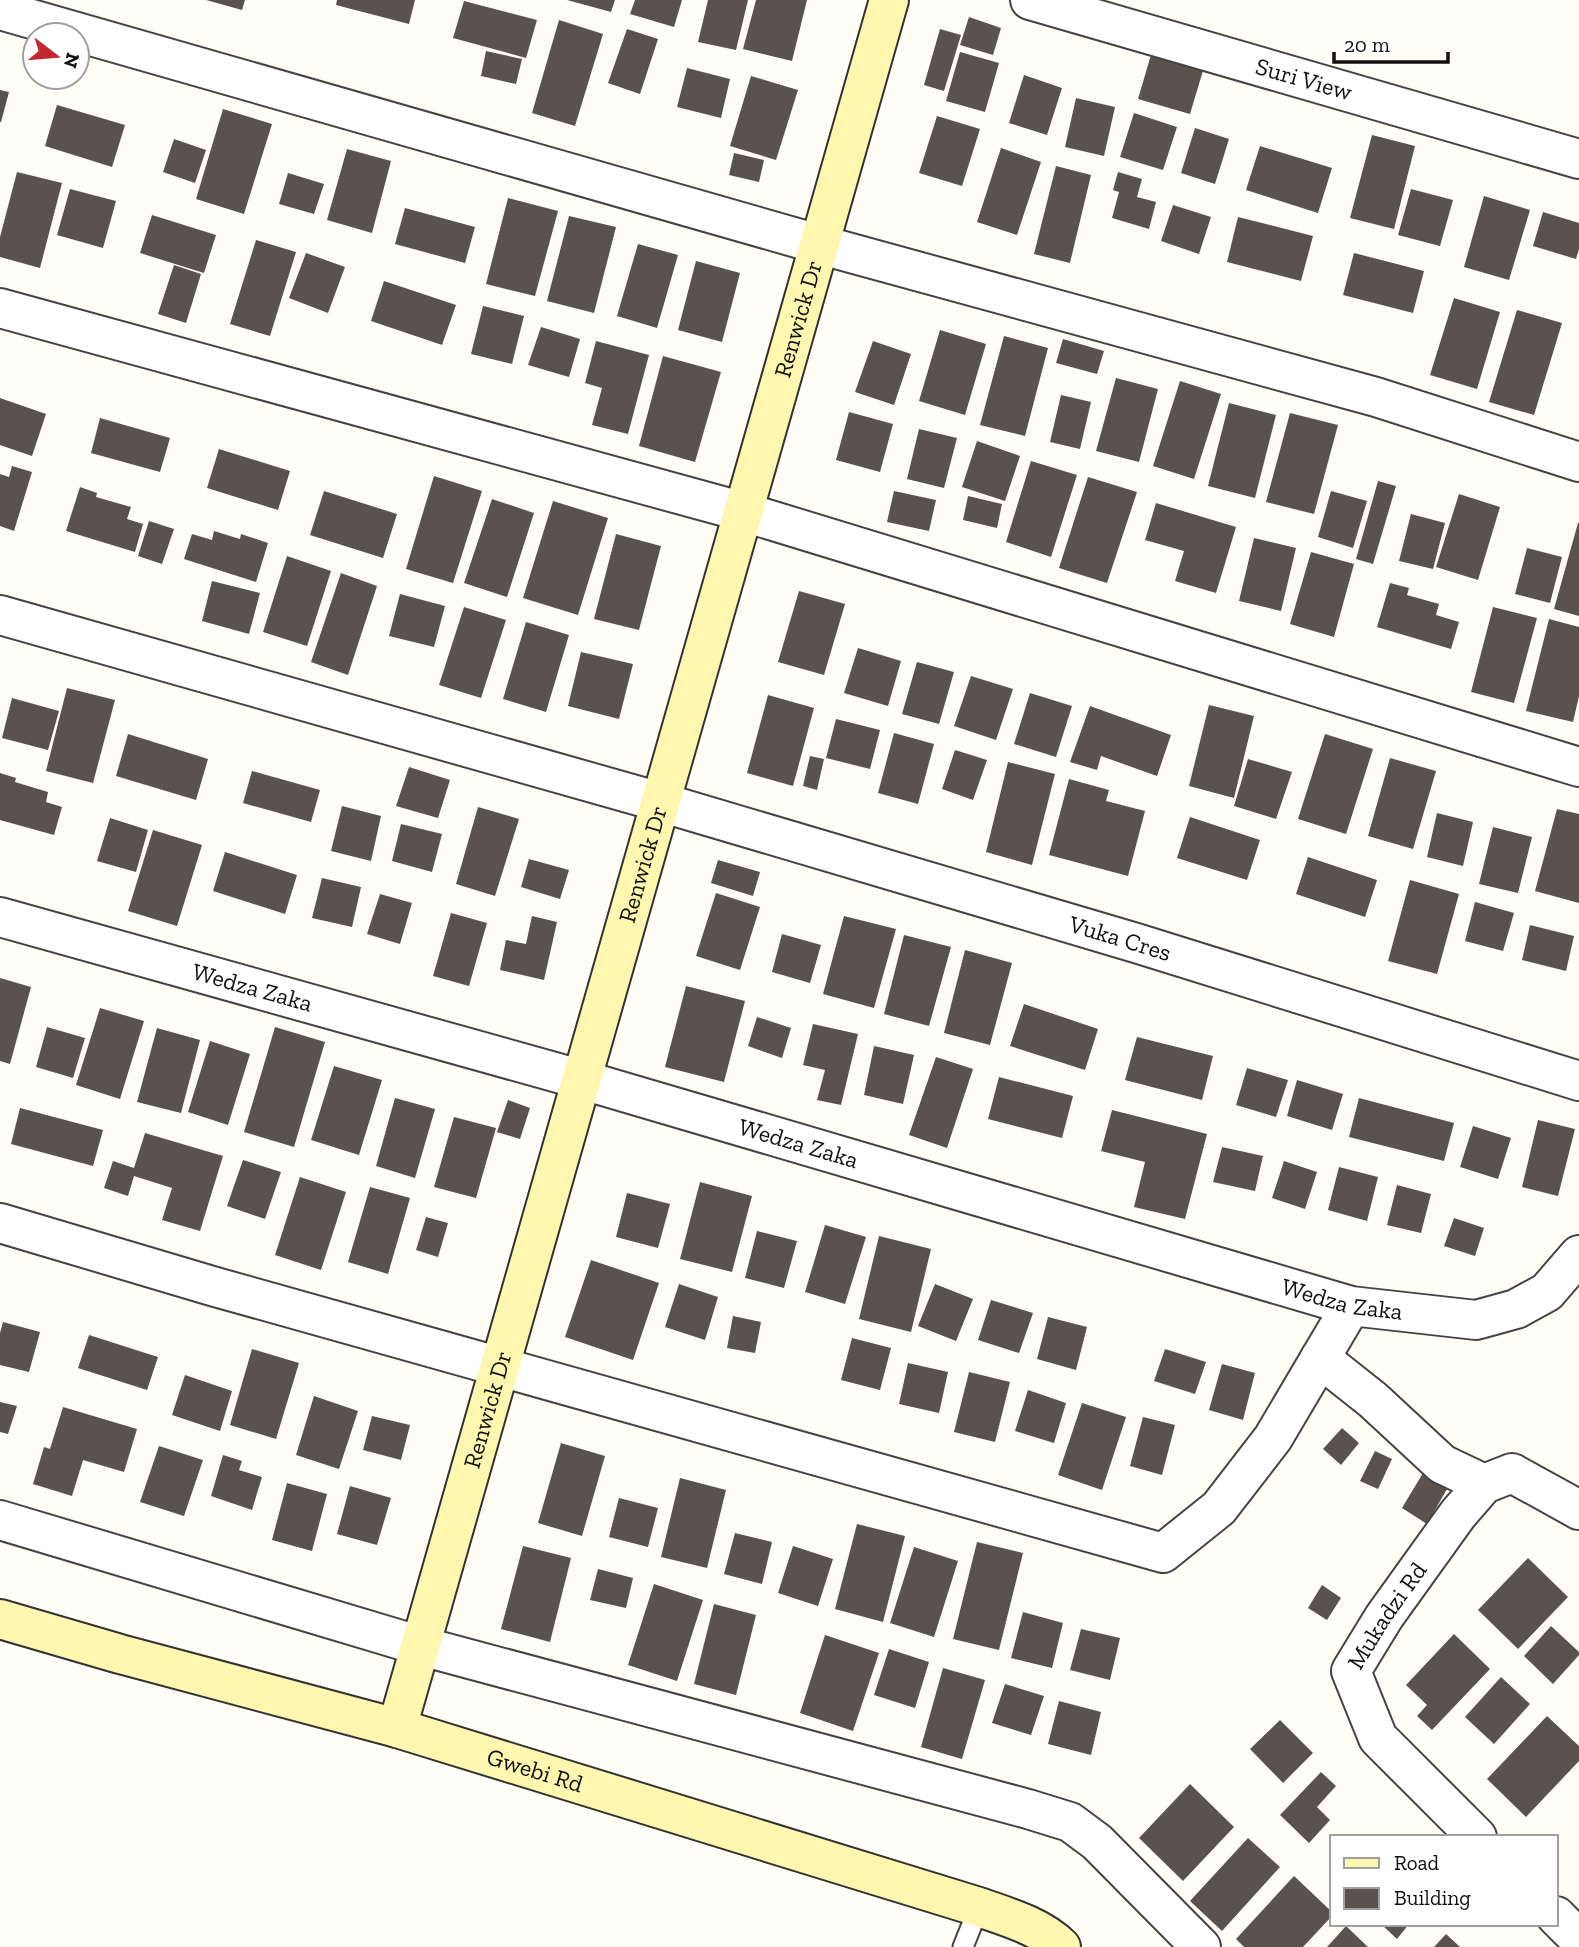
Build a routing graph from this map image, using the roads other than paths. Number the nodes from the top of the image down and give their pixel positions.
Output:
1 (889, 0) edge
2 (1030, 0) edge
3 (0, 10) edge
4 (1579, 159) edge
5 (818, 244) junction
6 (0, 308) edge
7 (1579, 462) edge
8 (744, 512) junction
9 (0, 615) edge
10 (1579, 767) edge
11 (660, 802) junction
12 (0, 917) edge
13 (583, 1080) junction
14 (1579, 1081) edge
15 (0, 1223) edge
16 (1579, 1255) edge
17 (1351, 1306) junction
18 (1320, 1358) junction
19 (500, 1367) junction
20 (1498, 1478) junction
21 (1579, 1510) edge
22 (0, 1520) edge
23 (0, 1619) edge
24 (421, 1646) junction
25 (397, 1728) junction
26 (1475, 1835) edge
27 (979, 1907) junction
28 (1558, 1918) edge
29 (1579, 1939) edge
30 (963, 1947) edge
31 (1061, 1947) edge
32 (1201, 1947) edge

1 - 5 street, Renwick Dr
2 - 4 street, Suri View
3 - 5 street
5 - 7 street
5 - 8 street, Renwick Dr
6 - 8 street
8 - 10 street
8 - 11 street, Renwick Dr
9 - 11 street, Vuka Cres
11 - 13 street, Renwick Dr
11 - 14 street, Vuka Cres
12 - 13 street, Wedza Zaka
13 - 17 street, Wedza Zaka
13 - 19 street, Renwick Dr
15 - 19 street
16 - 17 street, Wedza Zaka
17 - 18 street
18 - 19 street
18 - 20 street
19 - 24 street, Renwick Dr
20 - 21 street
20 - 26 street, Mukadzi Rd
22 - 24 street
23 - 25 street, Gwebi Rd
24 - 25 street, Renwick Dr
24 - 32 street
25 - 27 street, Gwebi Rd
27 - 30 lane
27 - 31 street, Gwebi Rd
28 - 29 street

